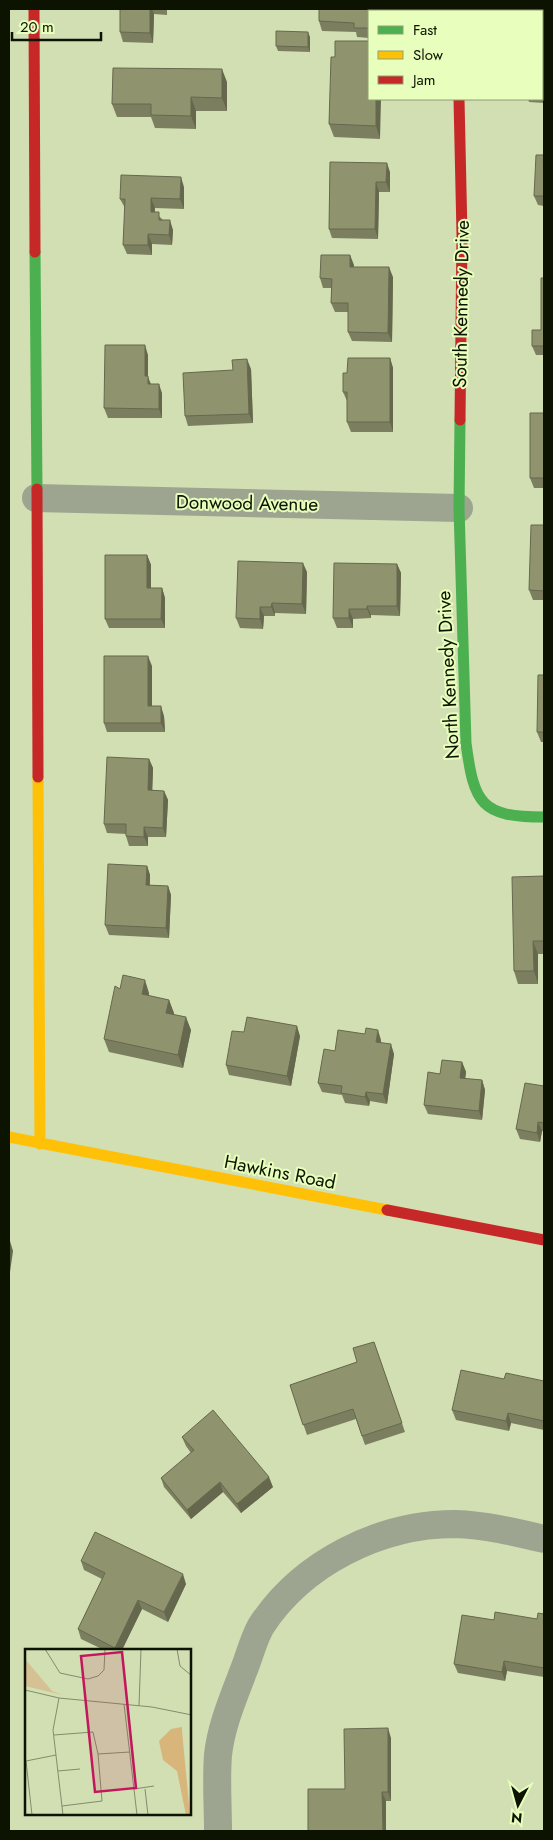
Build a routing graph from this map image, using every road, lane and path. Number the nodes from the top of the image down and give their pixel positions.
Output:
1 (34, 9) edge
2 (459, 100) edge
3 (36, 498) junction
4 (459, 508) junction
5 (544, 817) edge
6 (9, 1137) edge
7 (40, 1144) junction
8 (544, 1240) edge
9 (544, 1538) edge
10 (218, 1831) edge

1 - 3 street
2 - 4 street, South Kennedy Drive
3 - 4 street, Donwood Avenue
3 - 7 street
4 - 5 street, North Kennedy Drive
6 - 7 street, Hawkins Road
7 - 8 street, Hawkins Road
9 - 10 street

